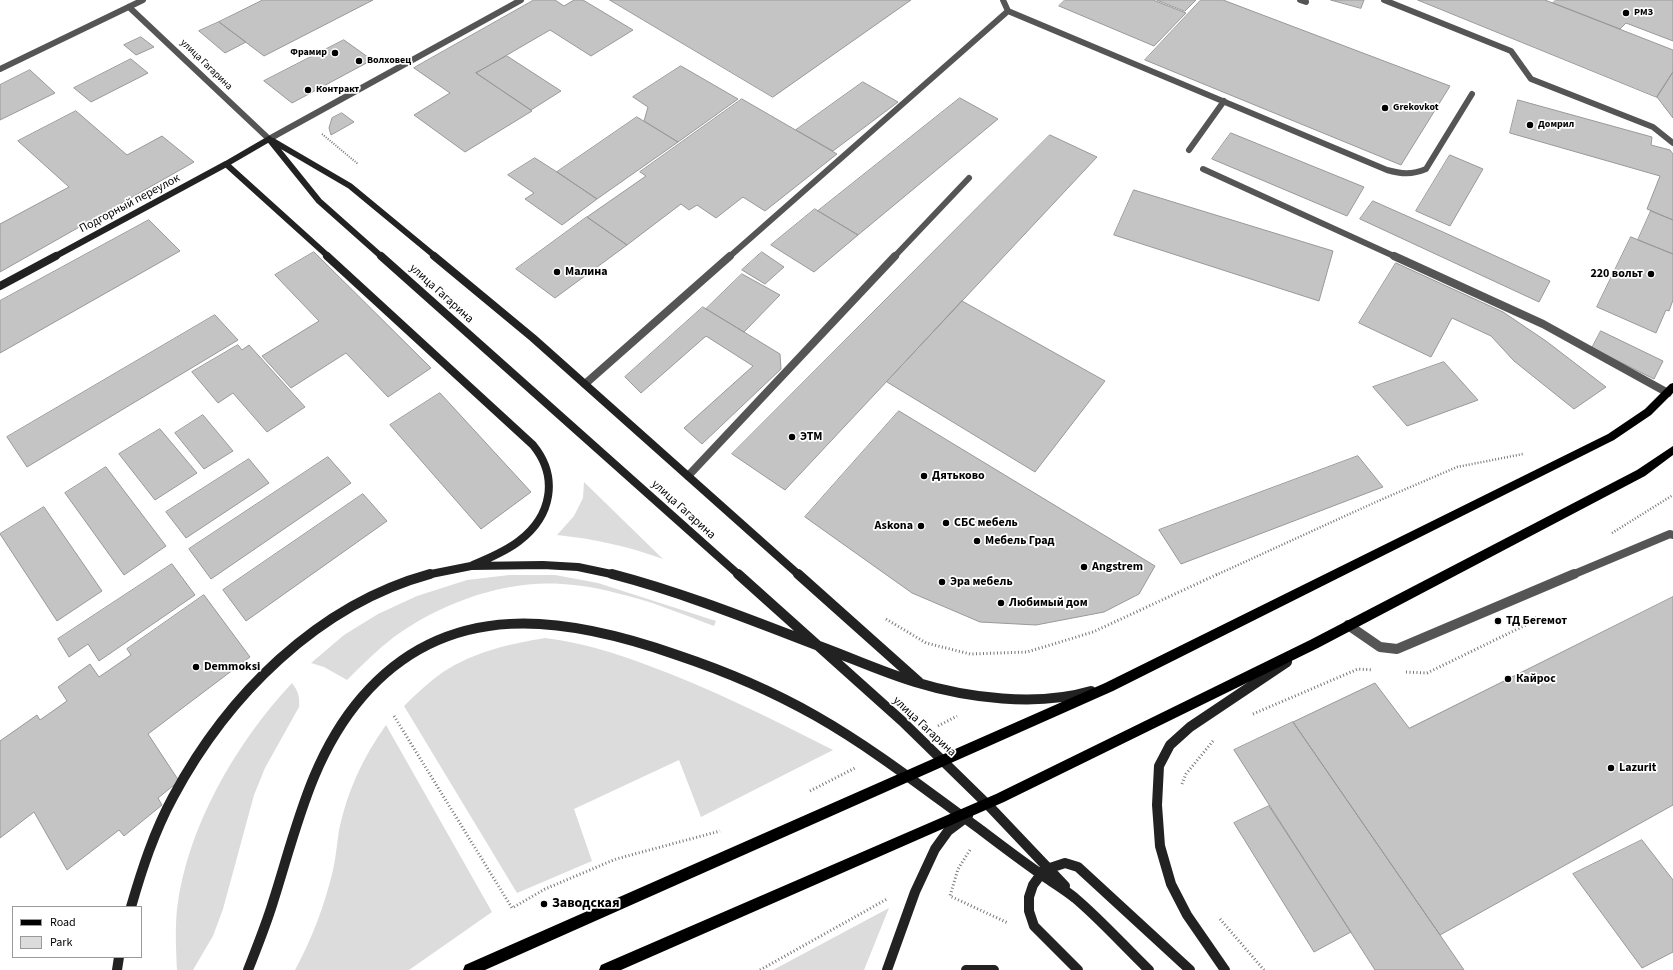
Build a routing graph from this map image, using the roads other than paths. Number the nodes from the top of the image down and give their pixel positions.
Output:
1 (143, 0) edge
2 (521, 0) edge
3 (1003, 0) edge
4 (1300, 0) edge
5 (1384, 0) edge
6 (1306, 2) dead end
7 (127, 5) junction
8 (1008, 11) junction
9 (0, 69) edge
10 (1472, 94) dead end
11 (1224, 101) junction
12 (269, 139) junction
13 (1673, 143) edge
14 (1189, 150) dead end
15 (226, 164) junction
16 (1203, 169) dead end
17 (969, 178) dead end
18 (0, 286) edge
19 (585, 384) junction
20 (1671, 390) edge
21 (1673, 450) edge
22 (688, 476) junction
23 (1673, 535) edge
24 (472, 566) junction
25 (1348, 625) junction
26 (1314, 644) junction
27 (923, 685) junction
28 (1109, 687) junction
29 (1000, 798) junction
30 (1079, 902) junction
31 (131, 906) edge
32 (118, 958) edge
33 (117, 970) edge
34 (248, 970) edge
35 (470, 970) edge
36 (606, 970) edge
37 (887, 970) edge
38 (966, 970) edge
39 (994, 970) edge
40 (1078, 970) edge
41 (1150, 970) edge
42 (1190, 970) edge
43 (1225, 970) edge

1 - 7 street
2 - 12 street
3 - 8 street
4 - 6 street
5 - 13 street
7 - 9 street
7 - 12 street, улица Гагарина
8 - 11 street
8 - 19 street
10 - 11 street
11 - 14 street
12 - 15 street, Подгорный переулок
12 - 19 street
12 - 30 street, улица Гагарина
15 - 18 street, Подгорный переулок
15 - 24 street
16 - 20 street
17 - 22 street
19 - 22 street
20 - 28 main road
21 - 25 main road
22 - 27 street
23 - 25 street
24 - 27 street
24 - 31 street
25 - 26 main road
26 - 29 main road
26 - 43 street
27 - 28 street
28 - 35 main road
29 - 36 main road
29 - 37 street
30 - 34 street
30 - 41 street
32 - 33 street
38 - 39 street
40 - 42 street

